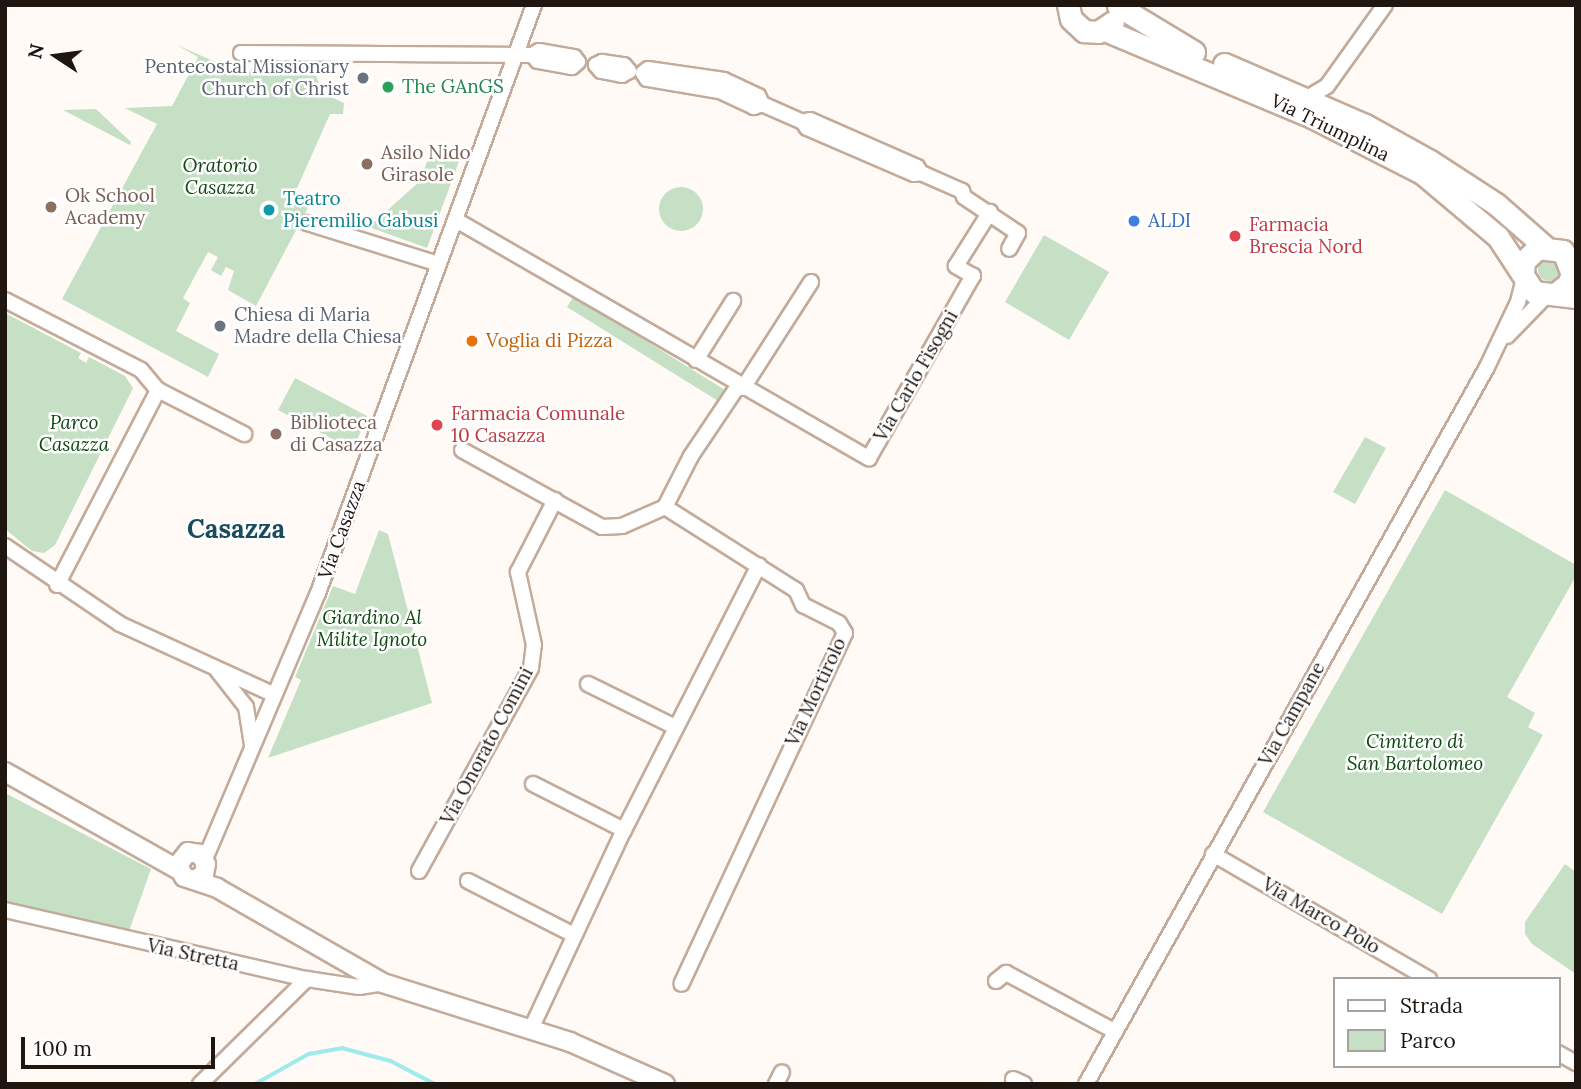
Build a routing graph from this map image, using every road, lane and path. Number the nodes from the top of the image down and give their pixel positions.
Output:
1 (534, 5) edge
2 (1385, 5) edge
3 (1118, 6) edge
4 (1062, 7) edge
5 (1104, 30) junction
6 (240, 53) dead end
7 (525, 54) junction
8 (1307, 98) junction
9 (990, 212) junction
10 (456, 220) junction
11 (307, 223) dead end
12 (1544, 246) junction
13 (1009, 249) dead end
14 (439, 264) junction
15 (1574, 269) edge
16 (1523, 276) junction
17 (811, 282) dead end
18 (1559, 296) edge
19 (5, 300) edge
20 (733, 301) dead end
21 (1499, 345) junction
22 (696, 360) junction
23 (740, 387) junction
24 (158, 390) junction
25 (244, 435) dead end
26 (462, 450) dead end
27 (555, 500) junction
28 (665, 507) junction
29 (5, 546) edge
30 (759, 565) junction
31 (57, 585) junction
32 (216, 668) junction
33 (588, 684) dead end
34 (275, 695) junction
35 (675, 727) junction
36 (252, 746) junction
37 (5, 772) edge
38 (533, 783) dead end
39 (624, 830) junction
40 (1213, 854) junction
41 (193, 864) junction
42 (419, 870) dead end
43 (468, 881) dead end
44 (5, 910) edge
45 (574, 935) junction
46 (1426, 977) edge
47 (307, 979) junction
48 (996, 981) dead end
49 (383, 983) junction
50 (681, 984) dead end
51 (531, 1029) junction
52 (1114, 1031) junction
53 (1560, 1054) edge
54 (1576, 1063) edge
55 (200, 1084) edge
56 (665, 1084) edge
57 (1086, 1084) edge

1 - 7 street, Via Casazza
2 - 8 street, Via Triumplina
3 - 5 main road, Via Triumplina
3 - 8 main road, Via Triumplina
4 - 5 main road, Via Triumplina
5 - 16 main road, Via Triumplina
6 - 7 street
7 - 9 street
7 - 10 street, Via Casazza
8 - 12 main road, Via Triumplina
9 - 13 street
9 - 23 street, Via Carlo Fisogni
10 - 14 street, Via Casazza
10 - 22 street, Via Carlo Fisogni
11 - 14 street
12 - 15 main road, Via Triumplina
12 - 16 main road
14 - 34 street, Via Casazza
15 - 18 main road, Via Triumplina
16 - 18 main road, Via Triumplina
16 - 21 street, Via Campane
17 - 23 street
18 - 21 street, Via Campane
19 - 24 street
20 - 22 street
21 - 40 street, Via Campane
22 - 23 street, Via Carlo Fisogni
23 - 28 street
24 - 25 street
24 - 31 street
26 - 27 street
27 - 28 street
27 - 42 street, Via Onorato Comini
28 - 30 street
29 - 31 street
30 - 35 street
30 - 50 street, Via Mortirolo
31 - 32 street
32 - 34 street
32 - 36 street
33 - 35 street
34 - 36 street, Via Casazza
35 - 39 street
36 - 41 street, Via Casazza
37 - 41 street
38 - 39 street
39 - 45 street
40 - 46 street, Via Marco Polo
40 - 52 street, Via Campane
41 - 49 street, Via Stretta
43 - 45 street
44 - 47 street, Via Stretta
45 - 51 street
47 - 49 street, Via Stretta
47 - 55 street
48 - 52 street
49 - 51 street, Via Stretta
51 - 56 street, Via Stretta
52 - 57 street, Via Campane
53 - 54 street

